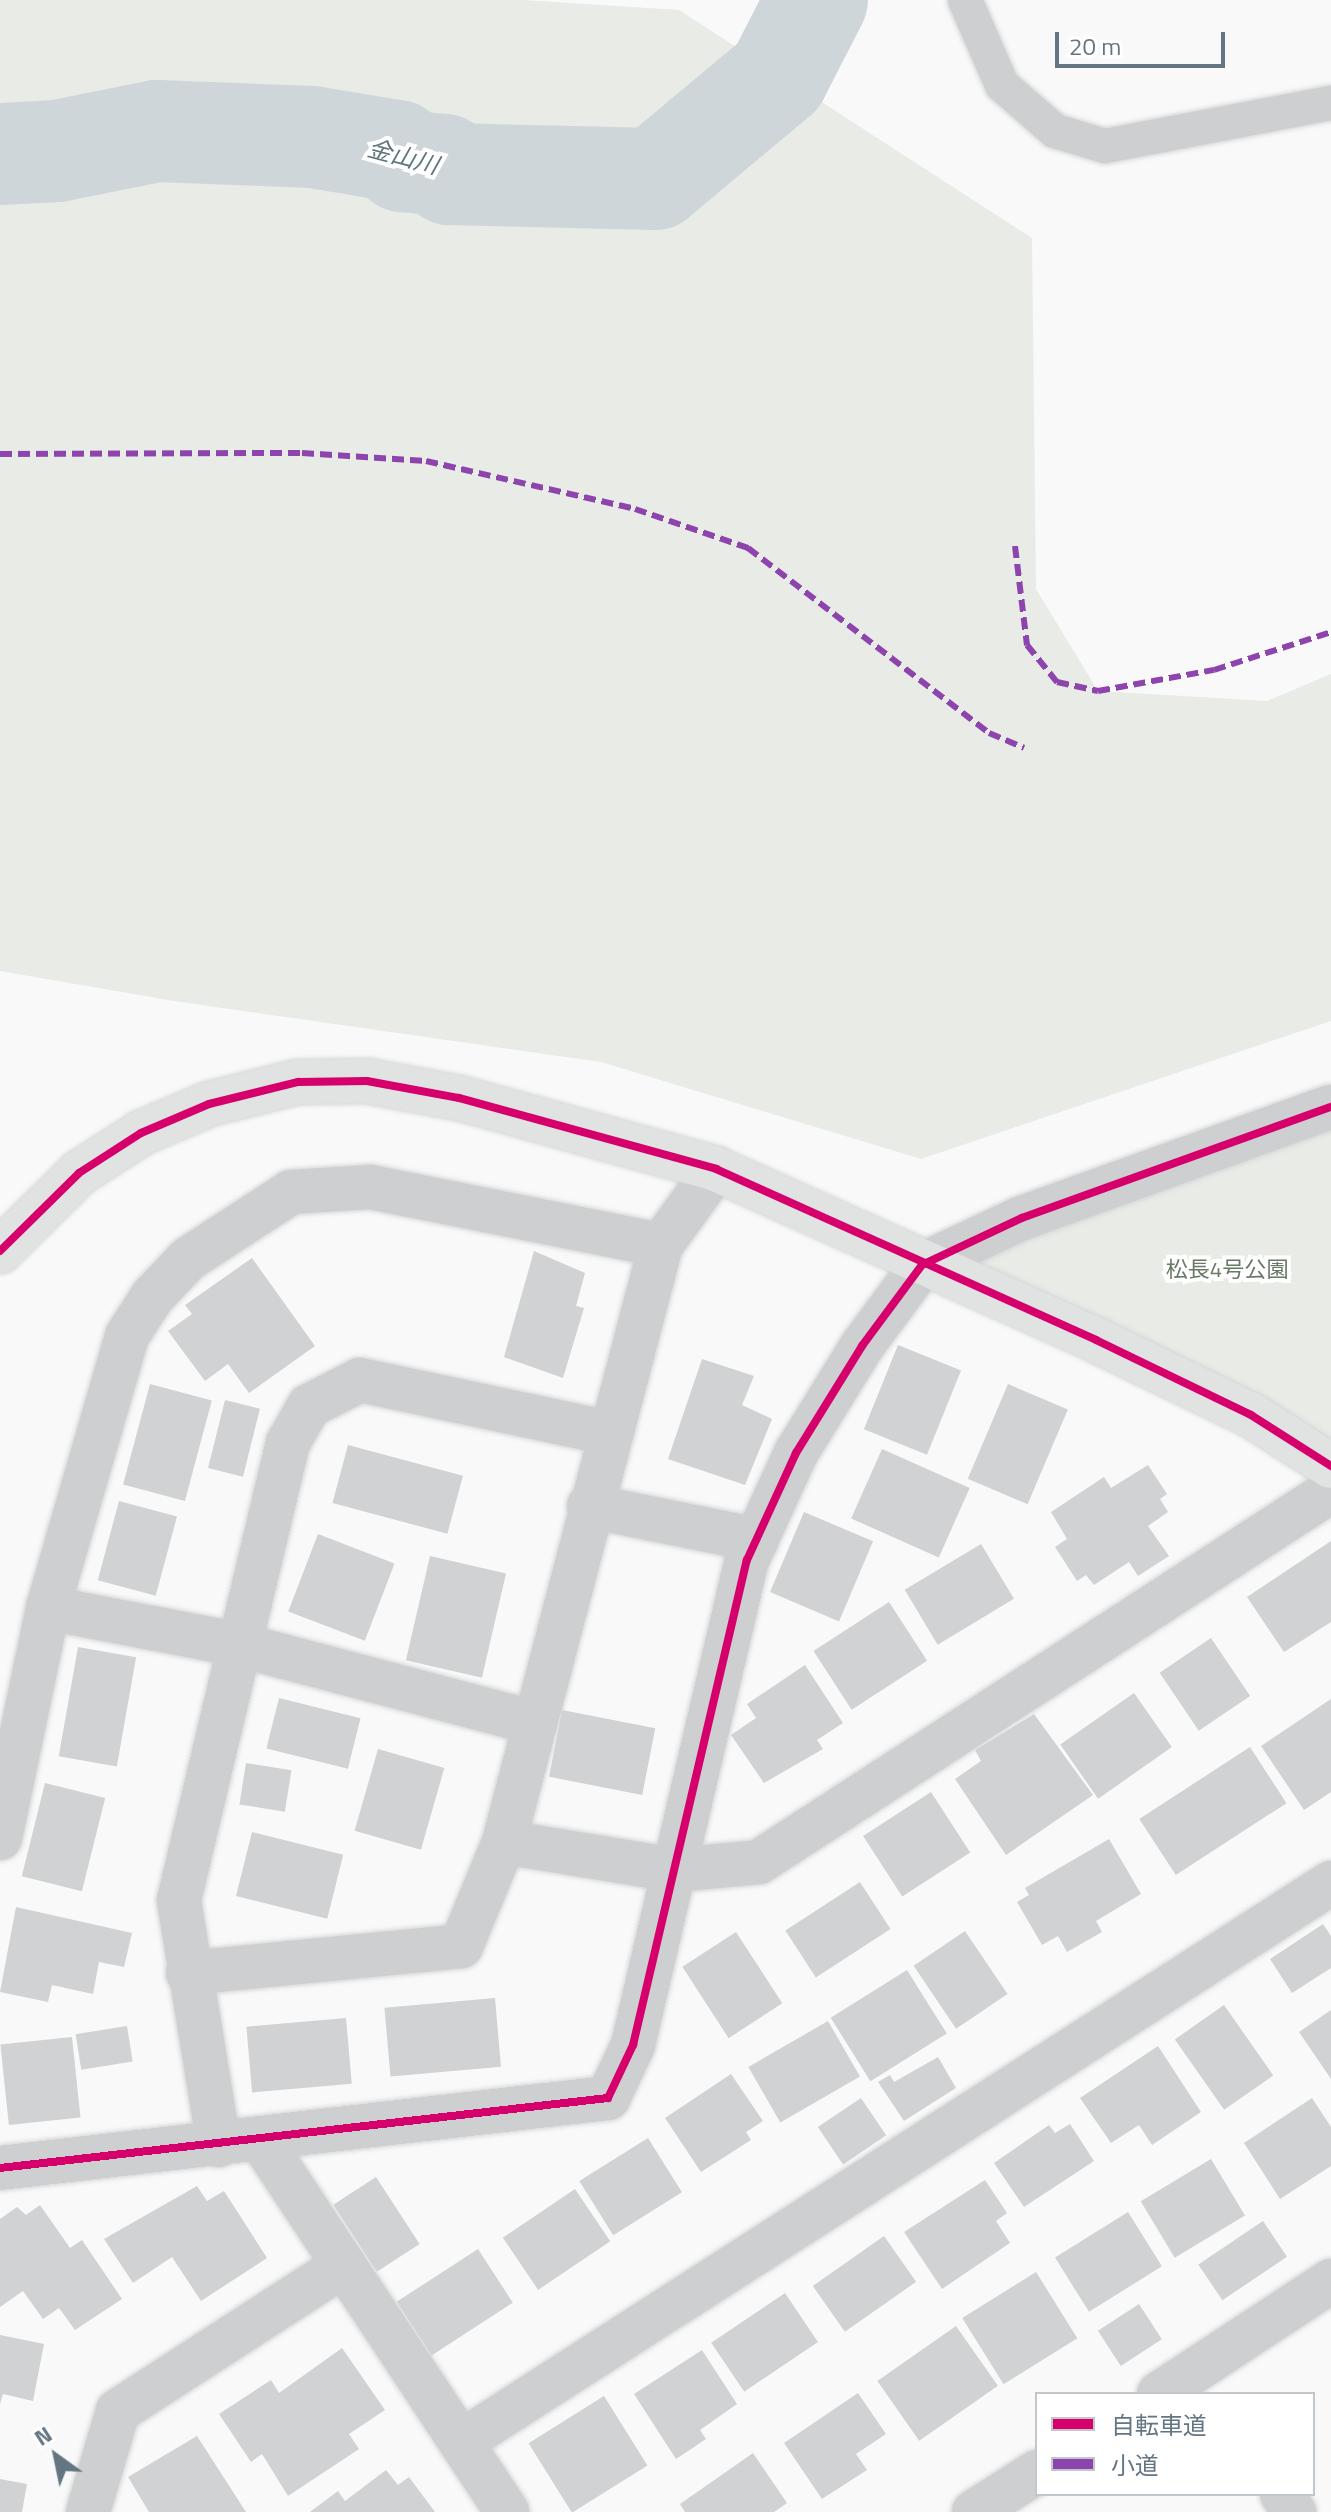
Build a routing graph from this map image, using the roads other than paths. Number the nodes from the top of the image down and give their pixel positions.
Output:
1 (965, 0) edge
2 (1331, 103) edge
3 (1331, 1107) edge
4 (716, 1169) junction
5 (661, 1245) junction
6 (0, 1251) edge
7 (922, 1265) junction
8 (609, 1433) junction
9 (1331, 1466) edge
10 (1331, 1491) edge
11 (589, 1506) junction
12 (757, 1540) junction
13 (48, 1608) junction
14 (240, 1645) junction
15 (535, 1723) junction
16 (0, 1838) edge
17 (504, 1842) junction
18 (675, 1870) junction
19 (1331, 1883) edge
20 (188, 1973) junction
21 (240, 2142) junction
22 (0, 2168) edge
23 (344, 2265) junction
24 (1331, 2281) edge
25 (1209, 2381) edge
26 (1167, 2392) edge
27 (461, 2442) junction
28 (1035, 2473) edge
29 (88, 2512) edge
30 (507, 2512) edge
31 (974, 2512) edge

1 - 2 lane
3 - 7 street
4 - 5 street
4 - 6 street
4 - 7 street
5 - 8 street
5 - 13 street
7 - 9 street
7 - 12 street
8 - 11 street
8 - 14 street
10 - 18 street
11 - 12 street
11 - 15 street
12 - 18 street
13 - 14 street
13 - 16 street
14 - 15 street
14 - 20 street
15 - 17 street
17 - 18 street
17 - 20 street
18 - 21 street
19 - 27 street
20 - 21 street
21 - 22 street
21 - 23 street
23 - 27 street
23 - 29 street
24 - 25 street
25 - 26 street
27 - 30 street
28 - 31 street

